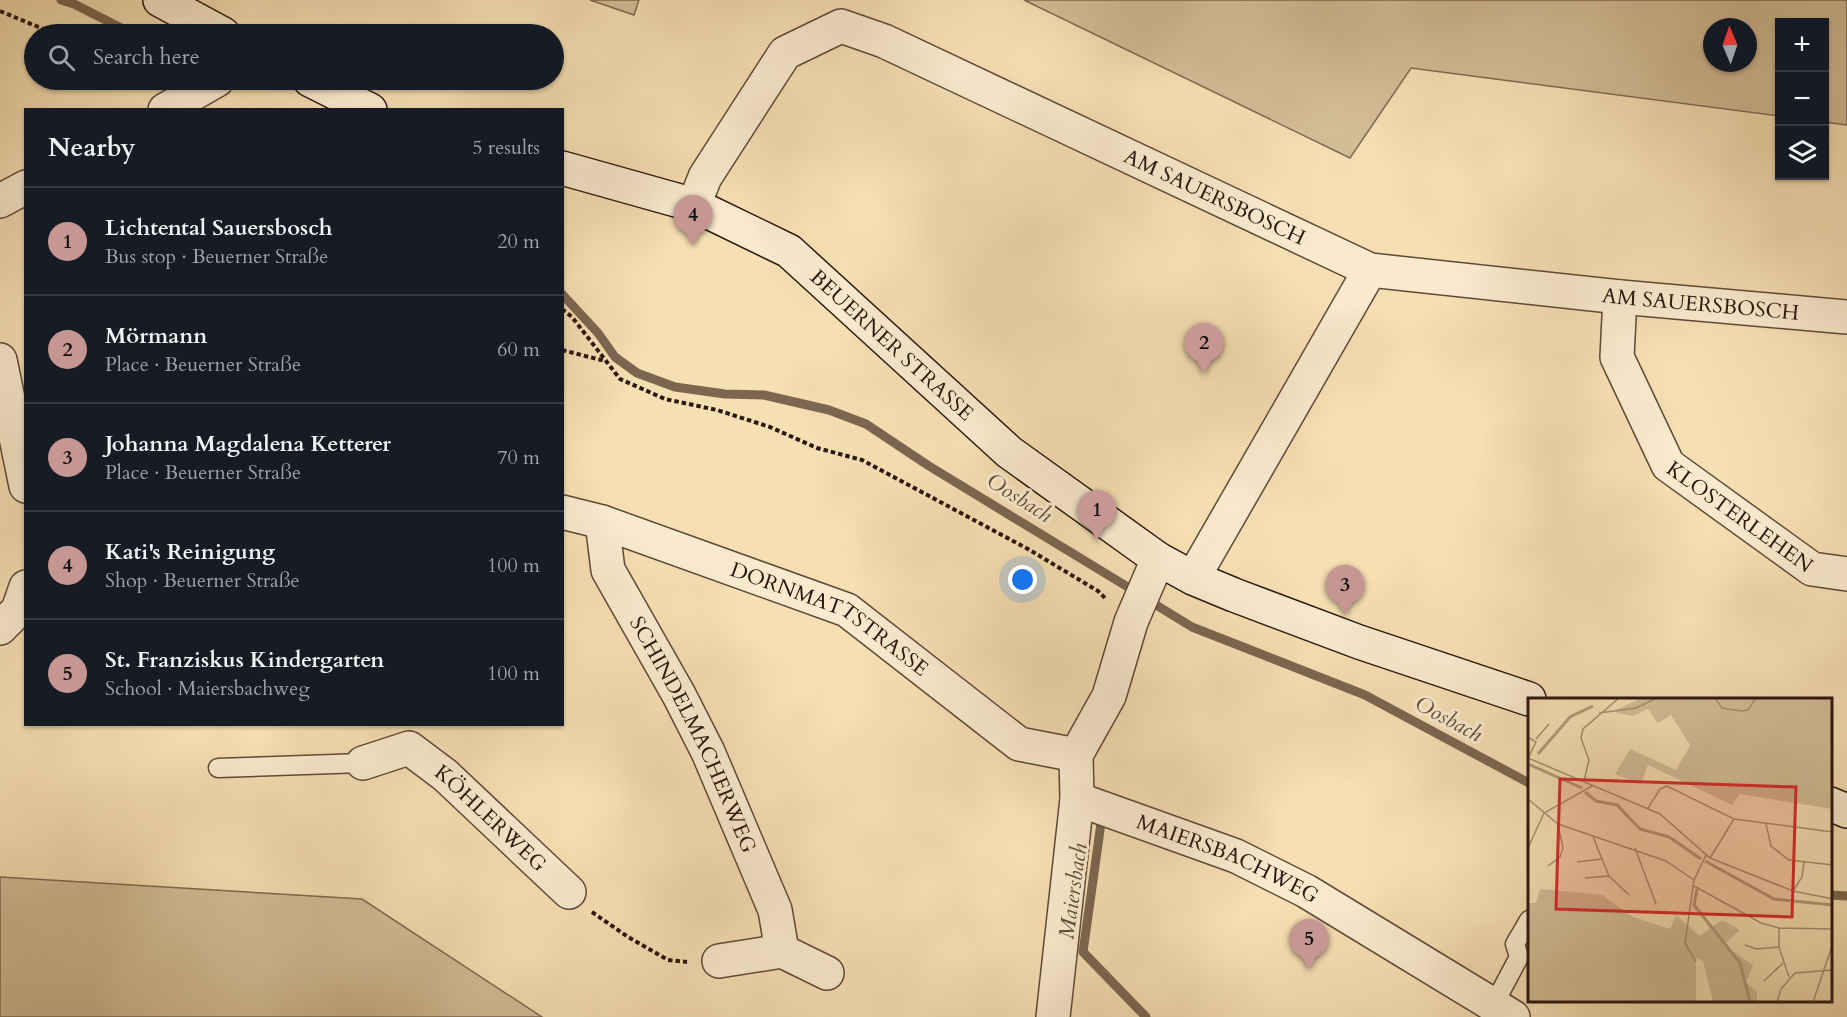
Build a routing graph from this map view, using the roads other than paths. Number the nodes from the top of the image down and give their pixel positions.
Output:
1 (177, 4) edge
2 (208, 24) edge
3 (199, 90) edge
4 (330, 90) edge
5 (172, 105) edge
6 (366, 108) edge
7 (564, 169) edge
8 (24, 188) edge
9 (0, 201) edge
10 (694, 205) junction
11 (1370, 270) junction
12 (1620, 297) junction
13 (1847, 317) edge
14 (0, 351) edge
15 (24, 359) edge
16 (0, 360) edge
17 (24, 476) edge
18 (564, 512) edge
19 (602, 522) junction
20 (1153, 572) junction
21 (1847, 574) edge
22 (1193, 578) junction
23 (24, 593) edge
24 (0, 628) edge
25 (1528, 699) edge
26 (404, 736) edge
27 (1076, 755) junction
28 (363, 763) joint
29 (218, 768) dead end
30 (1077, 799) junction
31 (1832, 805) edge
32 (1847, 811) edge
33 (569, 892) road end
34 (1528, 922) edge
35 (782, 951) junction
36 (719, 961) road end
37 (827, 973) dead end
38 (1503, 1012) edge
39 (1053, 1017) edge

1 - 2 street
3 - 5 street
4 - 6 street
7 - 10 street, BEUERNER STRASSE
8 - 9 street
10 - 11 street, AM SAUERSBOSCH
10 - 20 street, BEUERNER STRASSE
11 - 12 street, AM SAUERSBOSCH
11 - 22 street
12 - 13 street, AM SAUERSBOSCH
12 - 21 street, KLOSTERLEHEN
14 - 15 street
16 - 17 street
18 - 19 street, DORNMATTSTRASSE
19 - 27 street, DORNMATTSTRASSE
19 - 35 street, SCHINDELMACHERWEG
20 - 22 street, BEUERNER STRASSE
20 - 27 street
22 - 25 street, BEUERNER STRASSE
23 - 24 street
26 - 28 street, KÖHLERWEG
26 - 33 street, KÖHLERWEG
27 - 30 street
28 - 29 lane
30 - 38 street, MAIERSBACHWEG
30 - 39 street
31 - 32 street
34 - 38 lane, MAIERSBACHWEG
35 - 36 street
35 - 37 street

